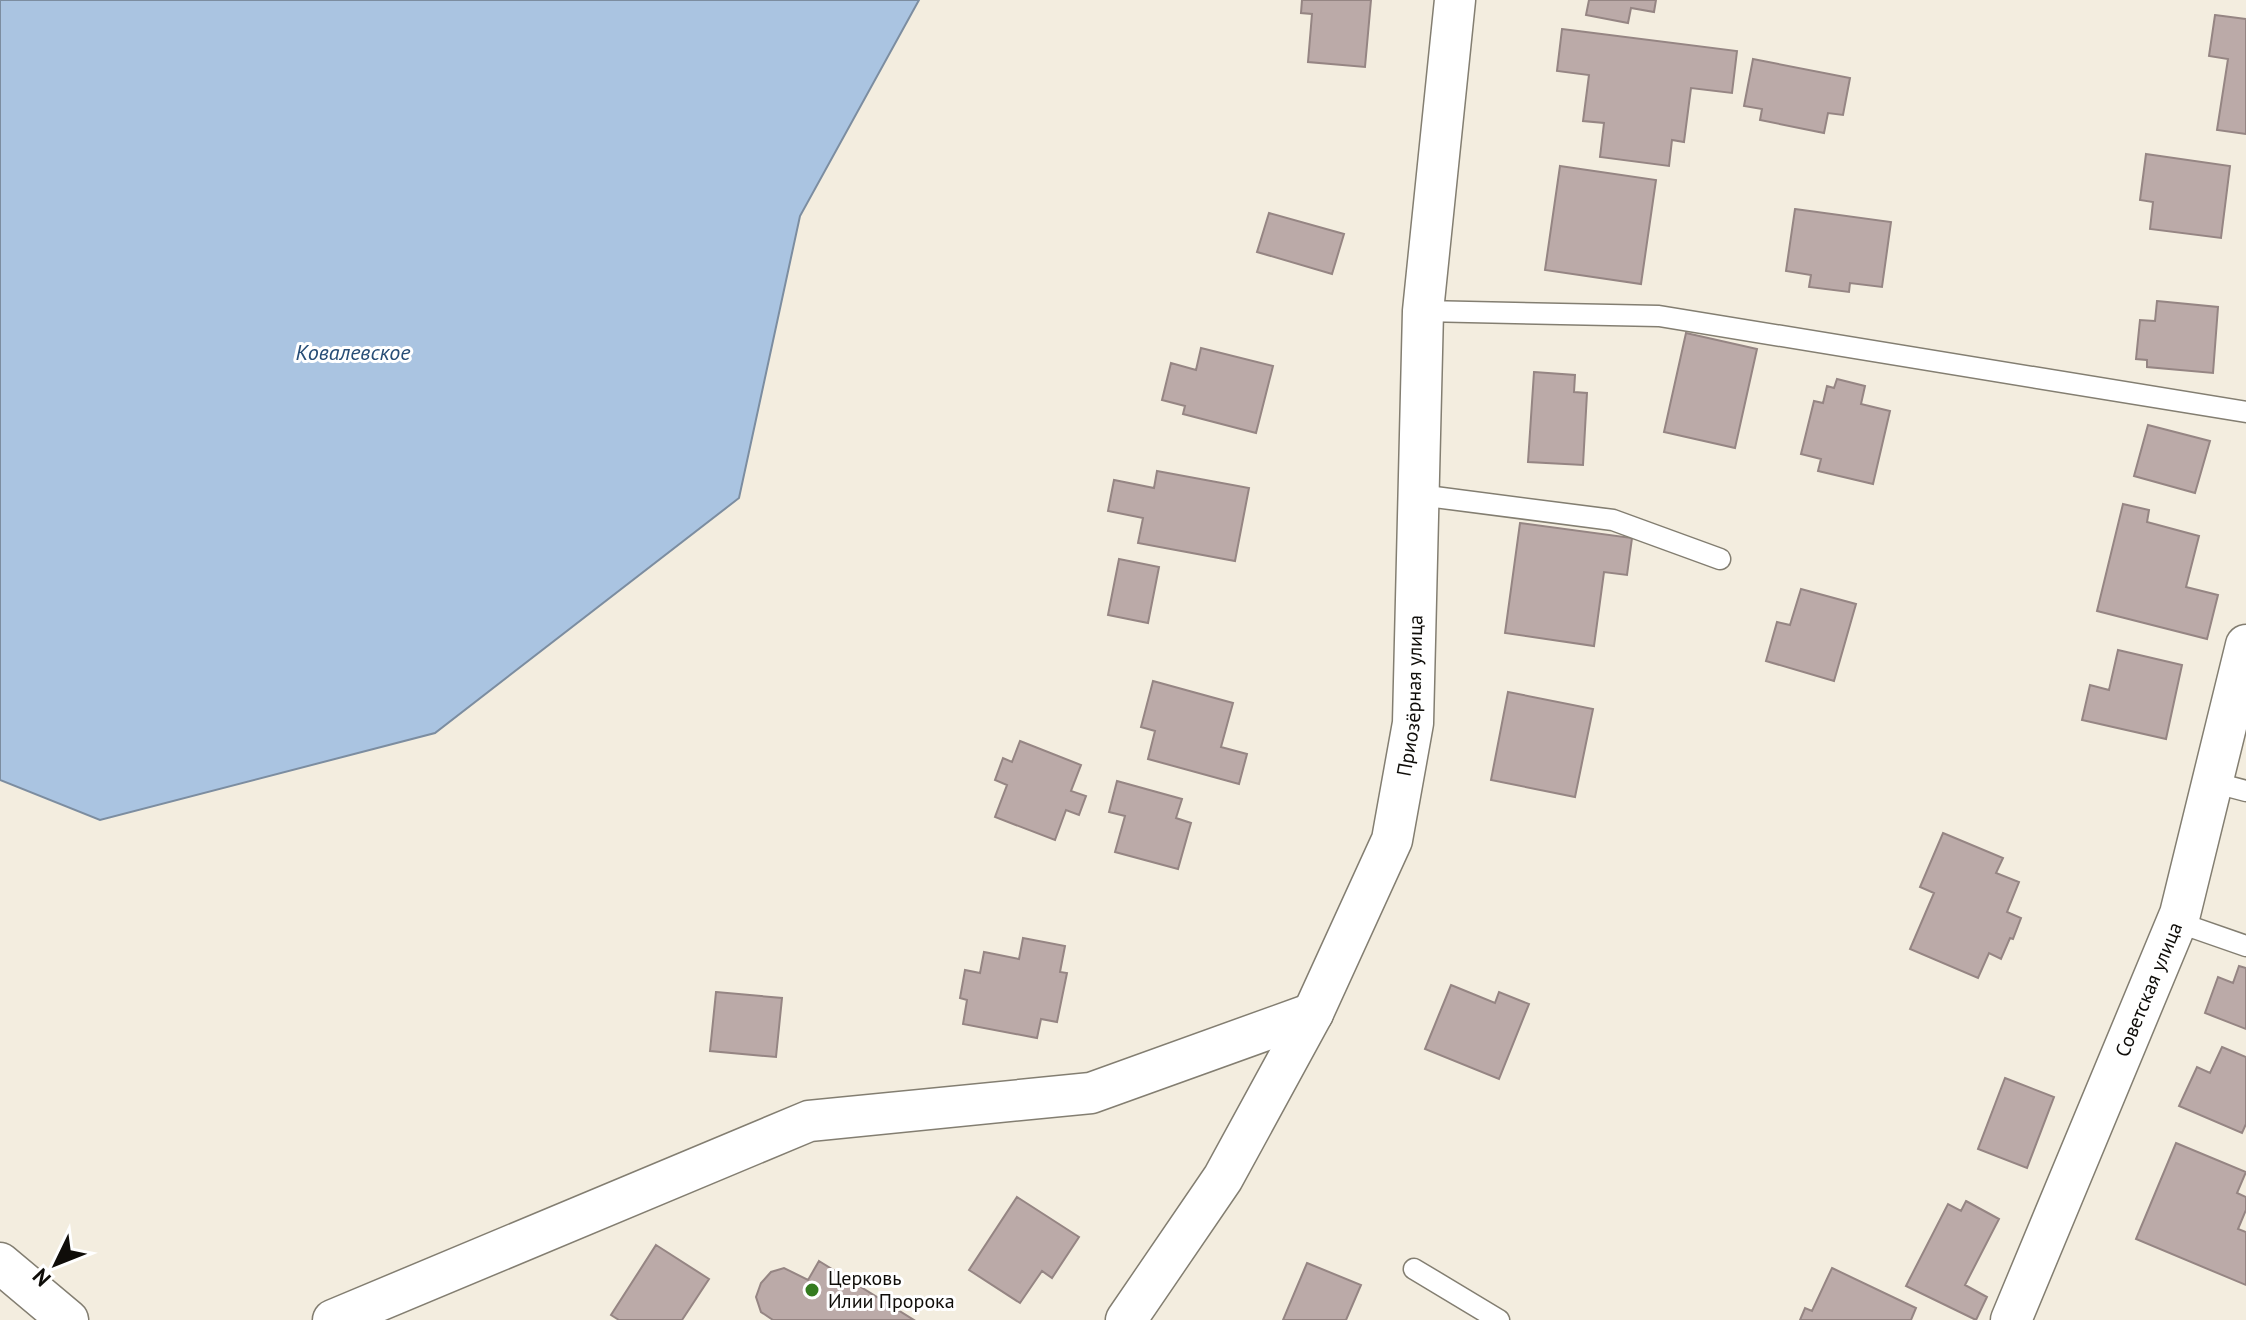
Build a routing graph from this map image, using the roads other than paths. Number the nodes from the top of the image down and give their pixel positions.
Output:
1 (1455, 0) edge
2 (1423, 311) junction
3 (2246, 412) edge
4 (1419, 495) junction
5 (1720, 559) dead end
6 (2246, 645) edge
7 (2229, 786) edge
8 (2177, 922) junction
9 (2246, 946) edge
10 (1313, 1013) junction
11 (0, 1263) edge
12 (1414, 1269) dead end
13 (68, 1320) edge
14 (333, 1320) edge
15 (1126, 1320) edge
16 (1499, 1320) edge
17 (2011, 1320) edge

1 - 2 street, Приозёрная улица
2 - 3 lane
2 - 4 street, Приозёрная улица
4 - 5 lane
4 - 10 street, Приозёрная улица
6 - 7 street, Советская улица
7 - 8 street, Советская улица
8 - 9 lane
8 - 17 street, Советская улица
10 - 14 street
10 - 15 street, Приозёрная улица
11 - 13 street
12 - 16 lane

